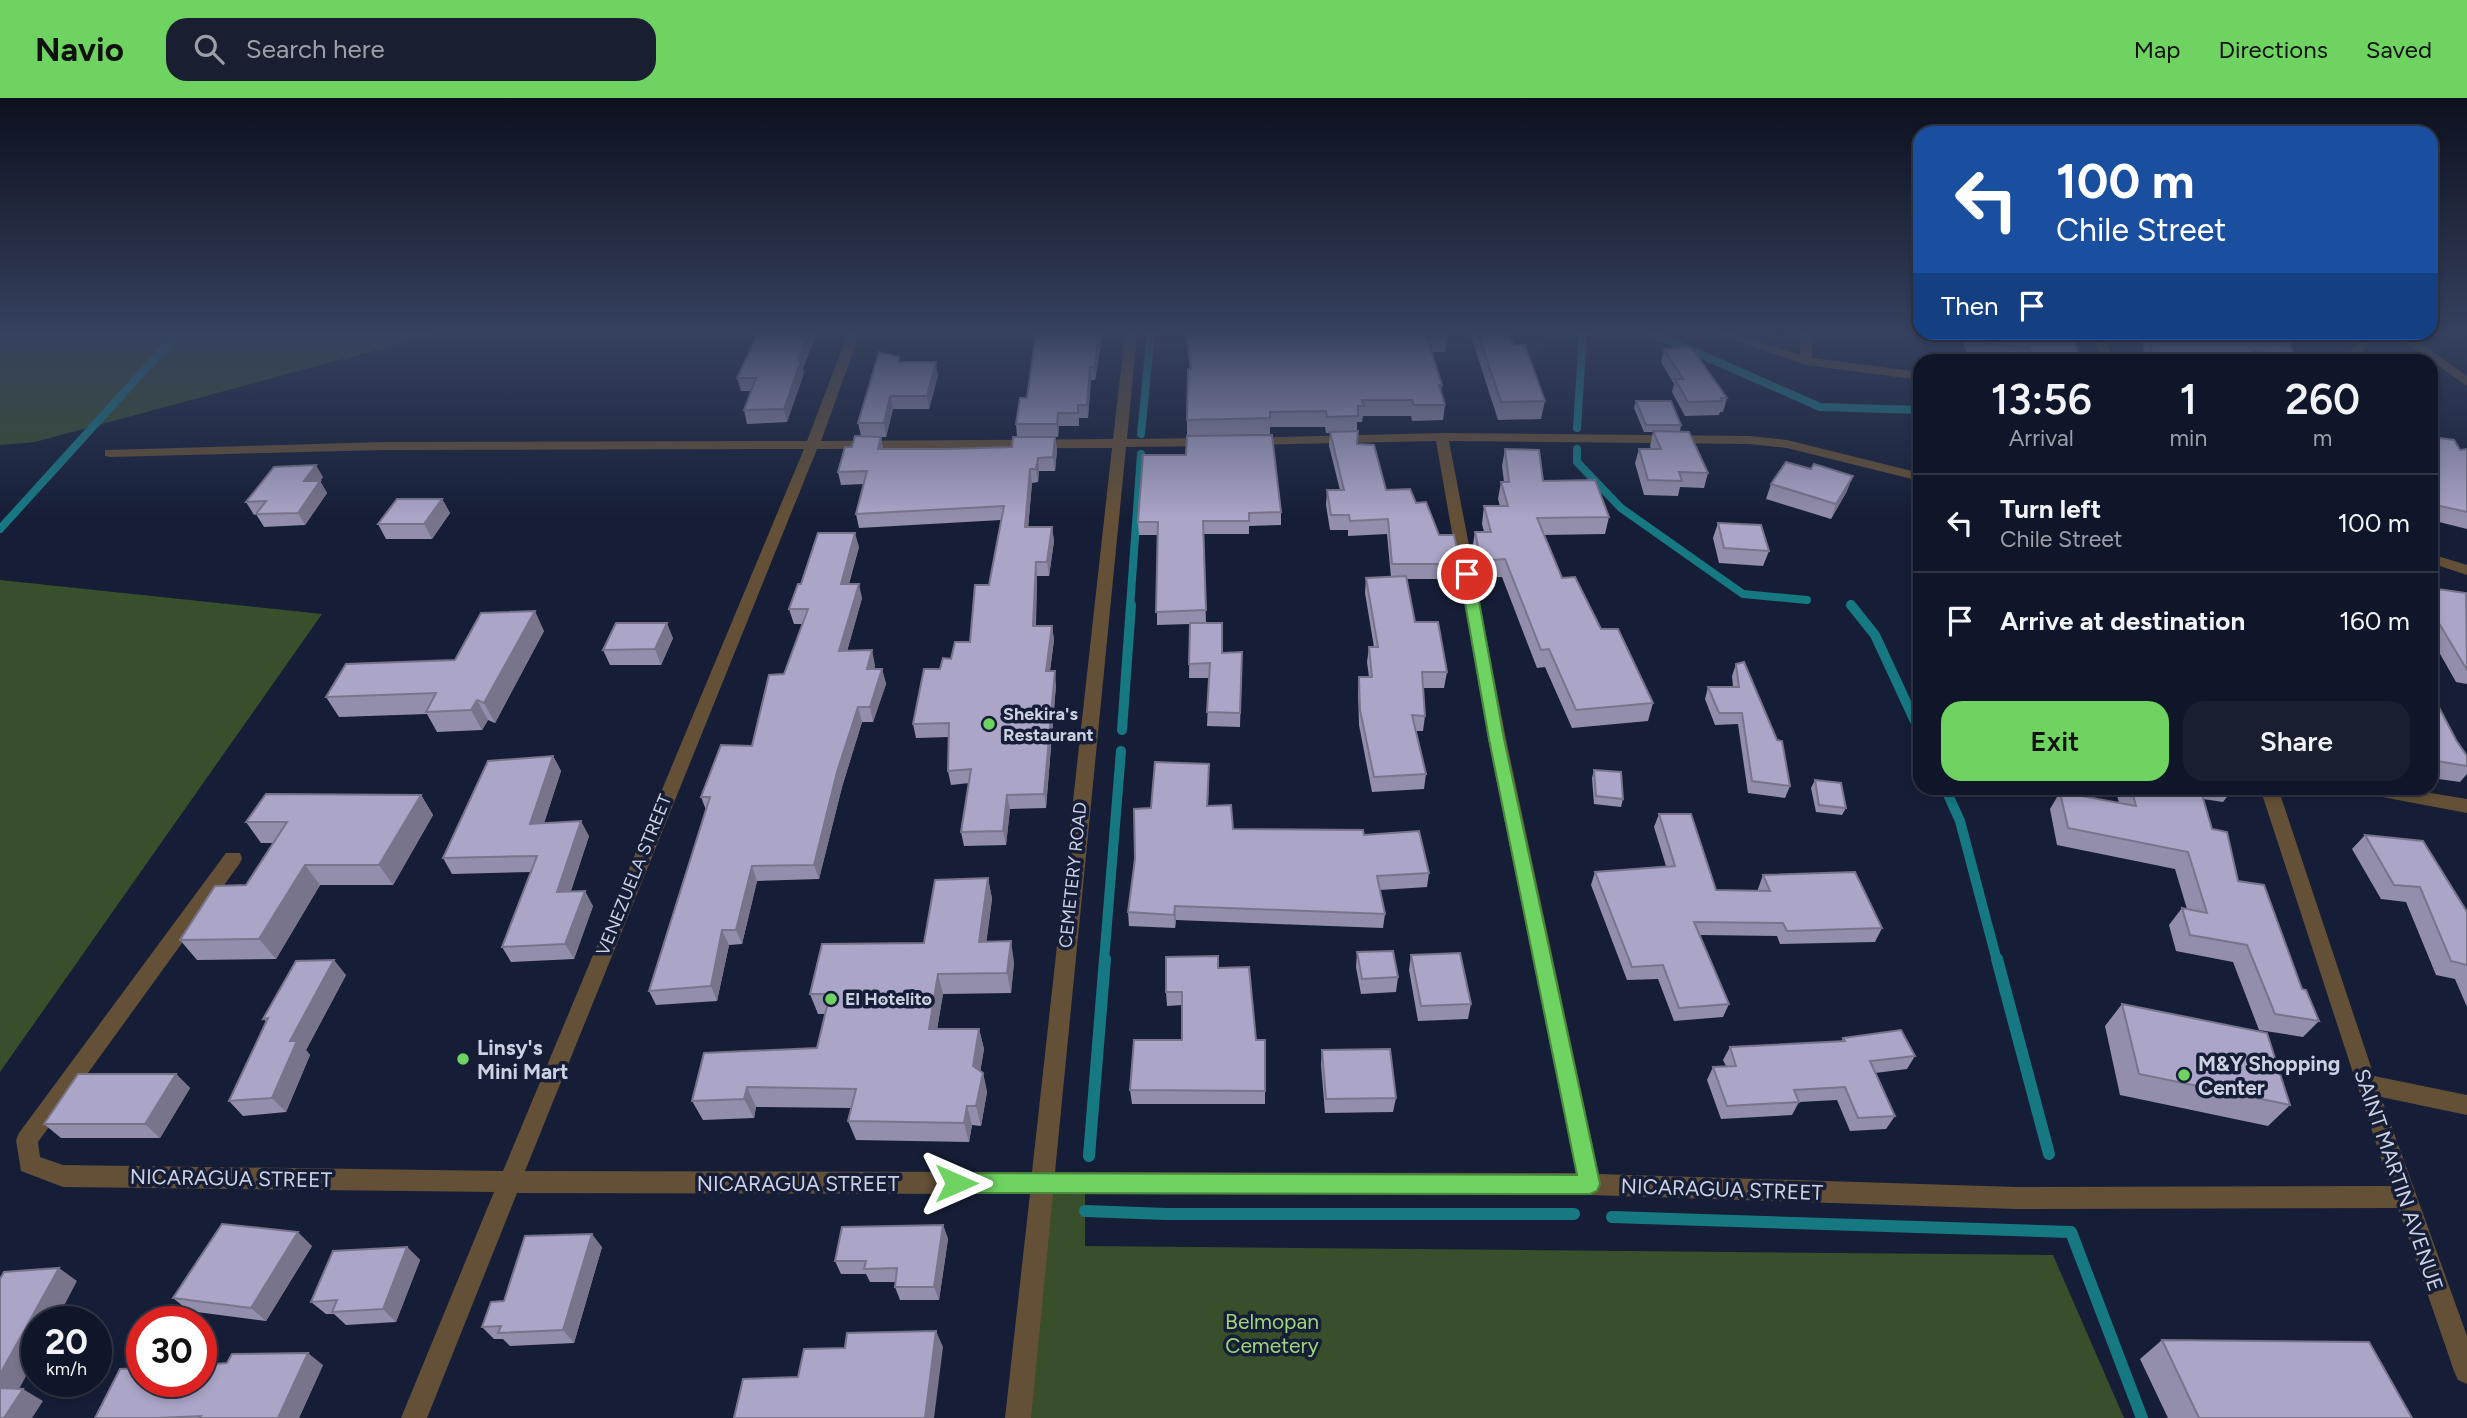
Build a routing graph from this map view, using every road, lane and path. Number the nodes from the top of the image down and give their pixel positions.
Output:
1 (831, 395) edge
2 (1124, 395) edge
3 (1442, 437) junction
4 (813, 443) junction
5 (1118, 444) junction
6 (110, 453) dead end
7 (1913, 475) edge
8 (2438, 560) edge
9 (2467, 570) edge
10 (2271, 795) edge
11 (2405, 795) edge
12 (2467, 806) edge
13 (233, 858) dead end
14 (2366, 1084) junction
15 (2467, 1105) edge
16 (510, 1182) junction
17 (1040, 1183) junction
18 (1590, 1184) junction
19 (2405, 1197) junction
20 (2467, 1371) edge
21 (414, 1418) edge
22 (1018, 1418) edge

1 - 4 street, VENEZUELA STREET
2 - 5 street, CEMETERY ROAD
3 - 5 street
3 - 7 street
3 - 18 street
4 - 5 street
4 - 6 street
4 - 16 street, VENEZUELA STREET
5 - 17 street, CEMETERY ROAD
8 - 9 street
10 - 14 street, SAINT MARTIN AVENUE
11 - 12 street
13 - 16 street, NICARAGUA STREET
14 - 15 street
14 - 19 street, SAINT MARTIN AVENUE
16 - 17 street, NICARAGUA STREET
16 - 21 street, VENEZUELA STREET
17 - 18 street, NICARAGUA STREET
17 - 22 street, CEMETERY ROAD
18 - 19 street, NICARAGUA STREET
19 - 20 street, SAINT MARTIN AVENUE

